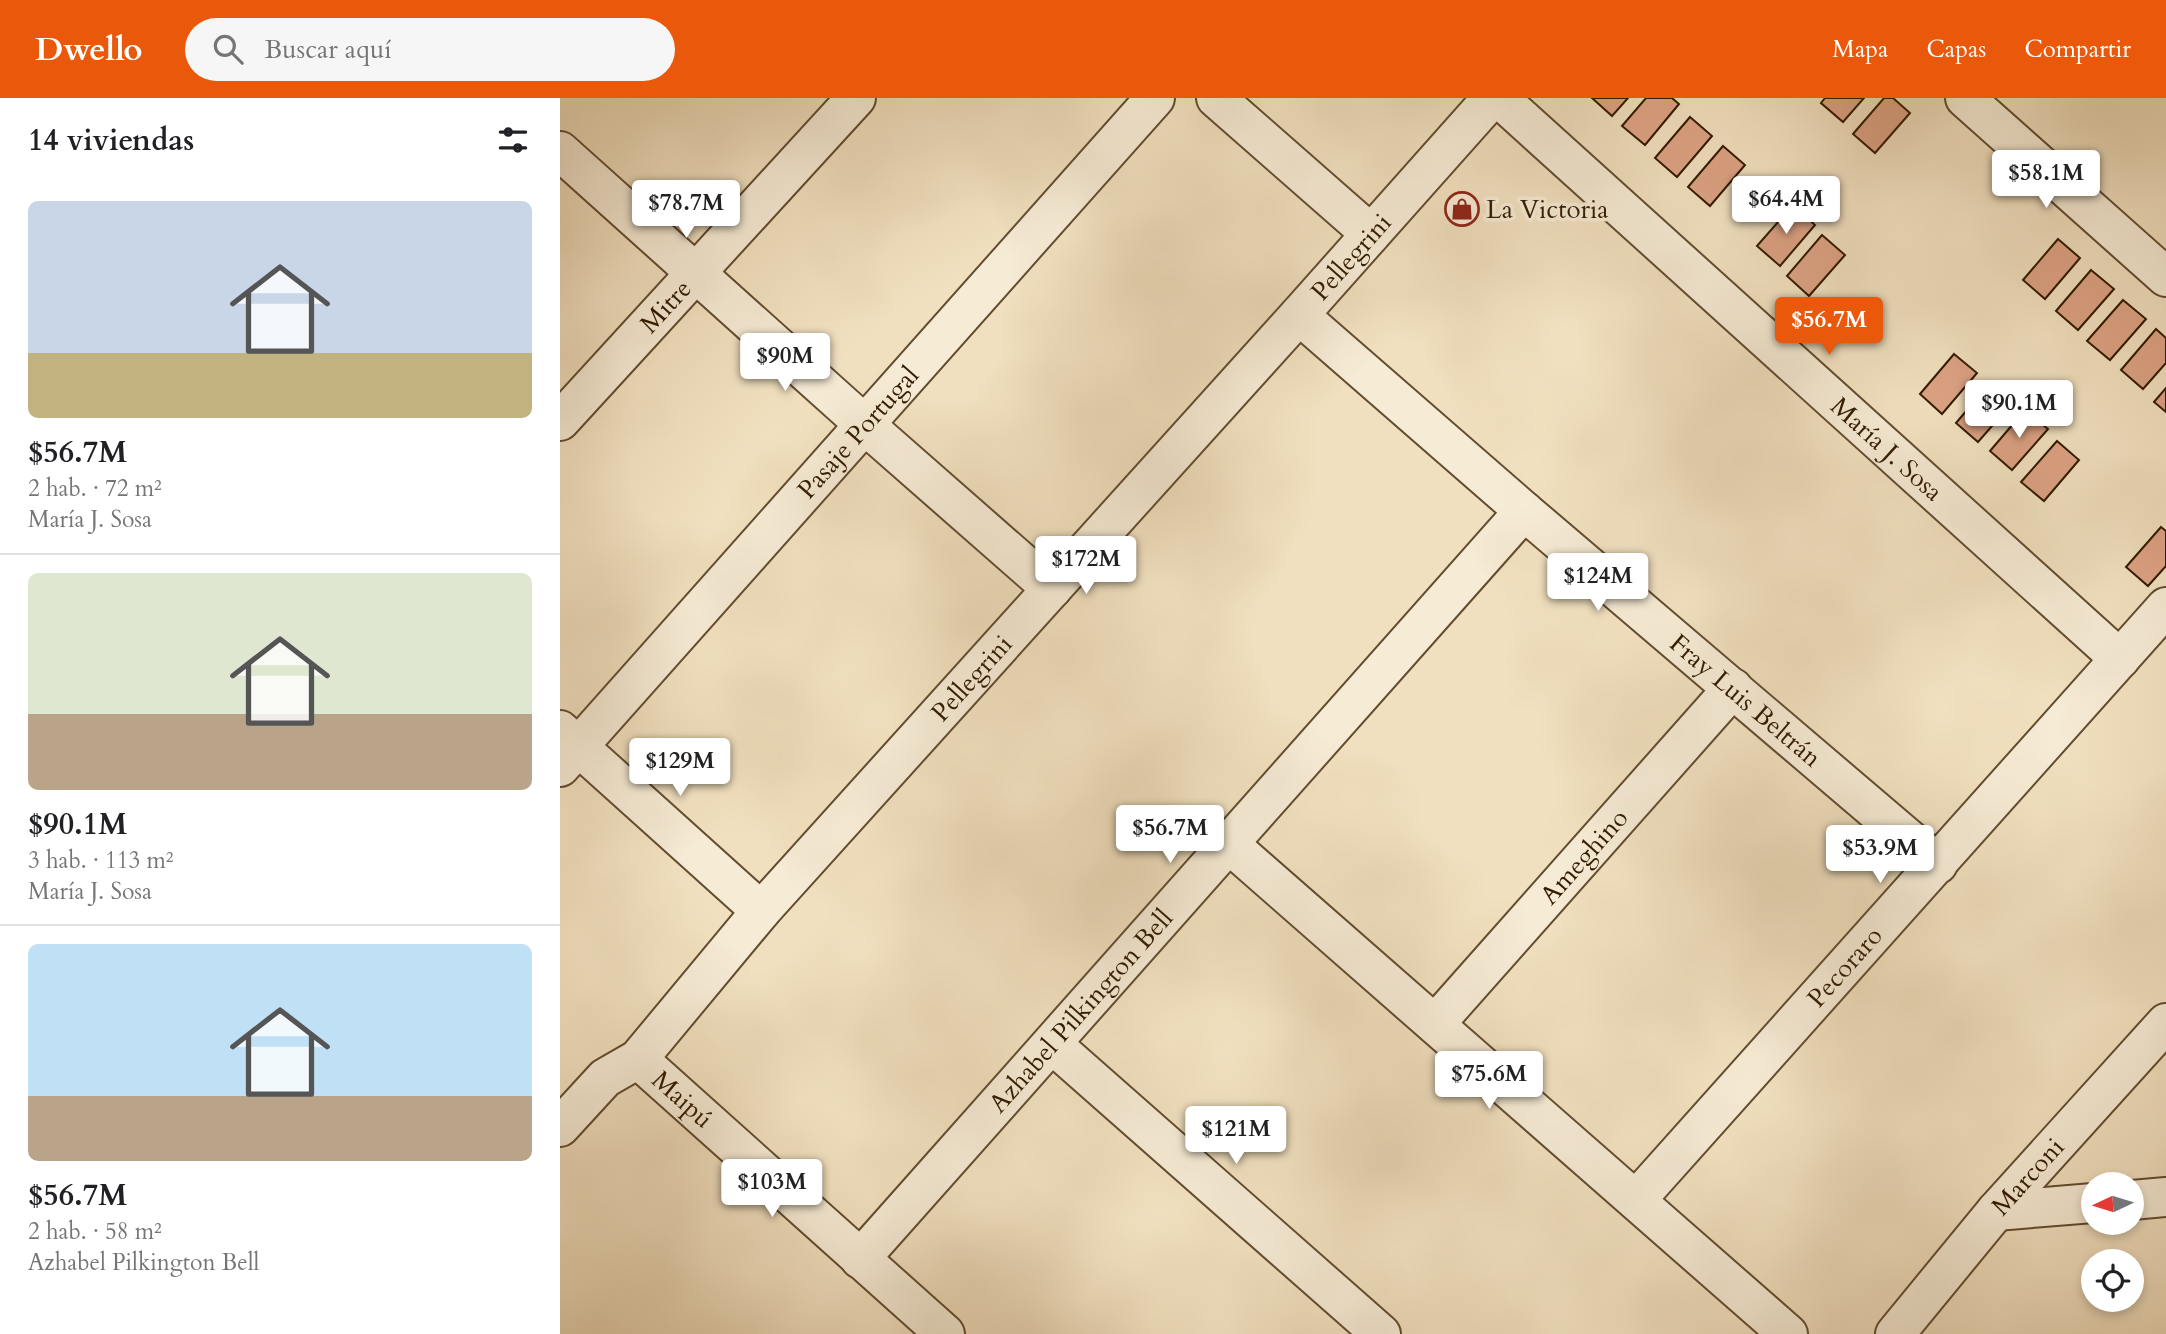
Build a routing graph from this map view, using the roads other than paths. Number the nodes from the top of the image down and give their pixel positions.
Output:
1 (856, 98) edge
2 (1155, 98) edge
3 (1216, 98) edge
4 (1492, 98) edge
5 (1499, 98) edge
6 (1965, 98) edge
7 (560, 151) edge
8 (1371, 234) junction
9 (696, 273) junction
10 (2166, 277) edge
11 (1299, 315) junction
12 (560, 421) edge
13 (864, 424) junction
14 (1524, 511) junction
15 (1052, 589) junction
16 (2166, 607) edge
17 (2120, 659) junction
18 (1733, 688) junction
19 (566, 748) edge
20 (1229, 844) junction
21 (1938, 864) junction
22 (761, 911) junction
23 (1435, 1024) junction
24 (2160, 1042) edge
25 (1052, 1044) junction
26 (638, 1059) junction
27 (560, 1127) edge
28 (2166, 1197) edge
29 (2144, 1199) edge
30 (1636, 1200) junction
31 (2081, 1204) edge
32 (1996, 1211) junction
33 (860, 1259) junction
34 (945, 1334) edge
35 (1381, 1334) edge
36 (1788, 1334) edge
37 (1895, 1334) edge

1 - 9 street, Mitre
2 - 13 street, Pasaje Portugal
3 - 8 street
4 - 8 street, Pellegrini
5 - 17 street, María J. Sosa
6 - 10 street
7 - 9 street
8 - 11 street, Pellegrini
9 - 12 street, Mitre
9 - 13 street
11 - 14 street, Fray Luis Beltrán
11 - 15 street, Pellegrini
13 - 15 street
13 - 19 street, Pasaje Portugal
14 - 18 street, Fray Luis Beltrán
14 - 20 street, Azhabel Pilkington Bell
15 - 22 street, Pellegrini
16 - 17 street, Pecoraro
17 - 21 street, Pecoraro
18 - 21 street, Fray Luis Beltrán
18 - 23 street, Ameghino
19 - 22 street
20 - 23 street
20 - 25 street, Azhabel Pilkington Bell
21 - 30 street, Pecoraro
22 - 26 street, Pellegrini
23 - 30 street
24 - 32 street, Marconi
25 - 33 street, Azhabel Pilkington Bell
25 - 35 street
26 - 27 street, Pellegrini
26 - 33 street, Maipú
28 - 29 street
30 - 36 street
31 - 32 street
32 - 37 street, Marconi
33 - 34 street, Maipú

